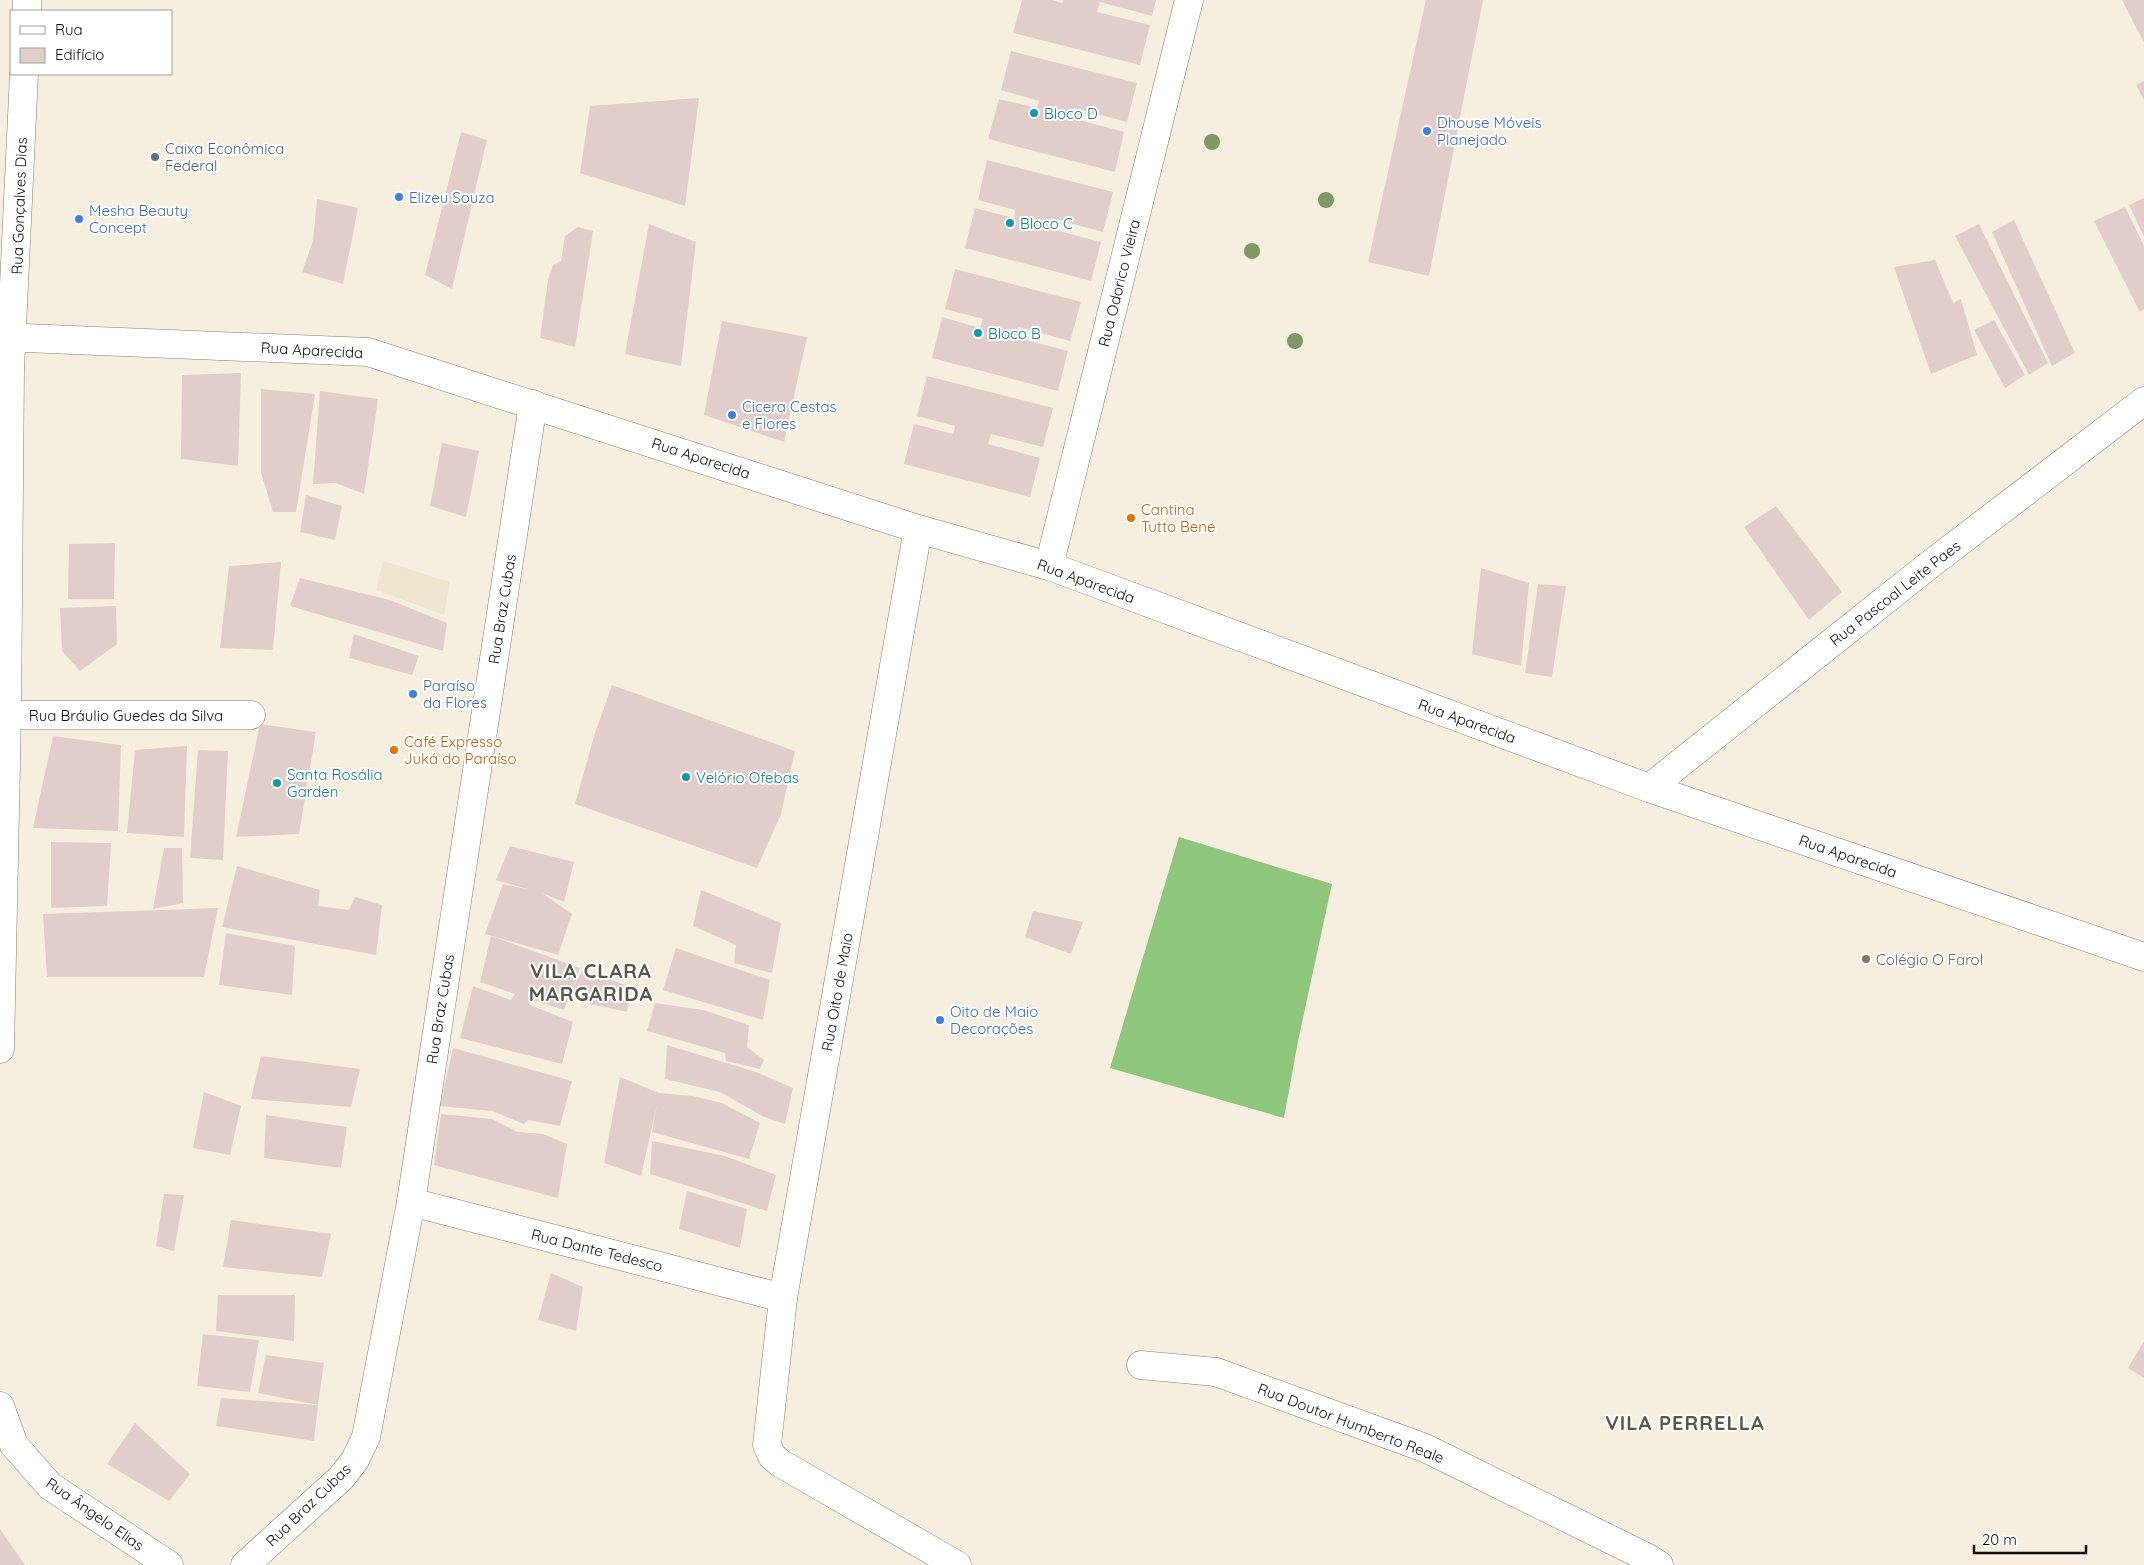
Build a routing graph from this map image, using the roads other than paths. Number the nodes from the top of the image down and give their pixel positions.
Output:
1 (1189, 0) edge
2 (24, 75) edge
3 (6, 337) edge
4 (2144, 402) edge
5 (533, 404) junction
6 (918, 529) junction
7 (1049, 566) junction
8 (251, 715) dead end
9 (3, 716) edge
10 (1648, 788) junction
11 (2144, 957) edge
12 (0, 1049) edge
13 (411, 1202) junction
14 (783, 1298) junction
15 (1141, 1365) dead end
16 (0, 1406) edge
17 (169, 1565) edge
18 (244, 1565) edge
19 (957, 1565) edge
20 (1659, 1565) edge

1 - 7 street, Rua Odorico Vieira
2 - 3 street, Rua Gonçalves Dias
3 - 5 street, Rua Aparecida
3 - 9 street
4 - 10 street, Rua Pascoal Leite Paes
5 - 6 street, Rua Aparecida
5 - 13 street, Rua Braz Cubas
6 - 7 street, Rua Aparecida
6 - 14 street, Rua Oito de Maio
7 - 10 street, Rua Aparecida
8 - 9 street, Rua Bráulio Guedes da Silva
9 - 12 street
10 - 11 street, Rua Aparecida
13 - 14 street, Rua Dante Tedesco
13 - 18 street, Rua Braz Cubas
14 - 19 street, Rua Oito de Maio
15 - 20 street, Rua Doutor Humberto Reale
16 - 17 street, Rua Ângelo Elias

